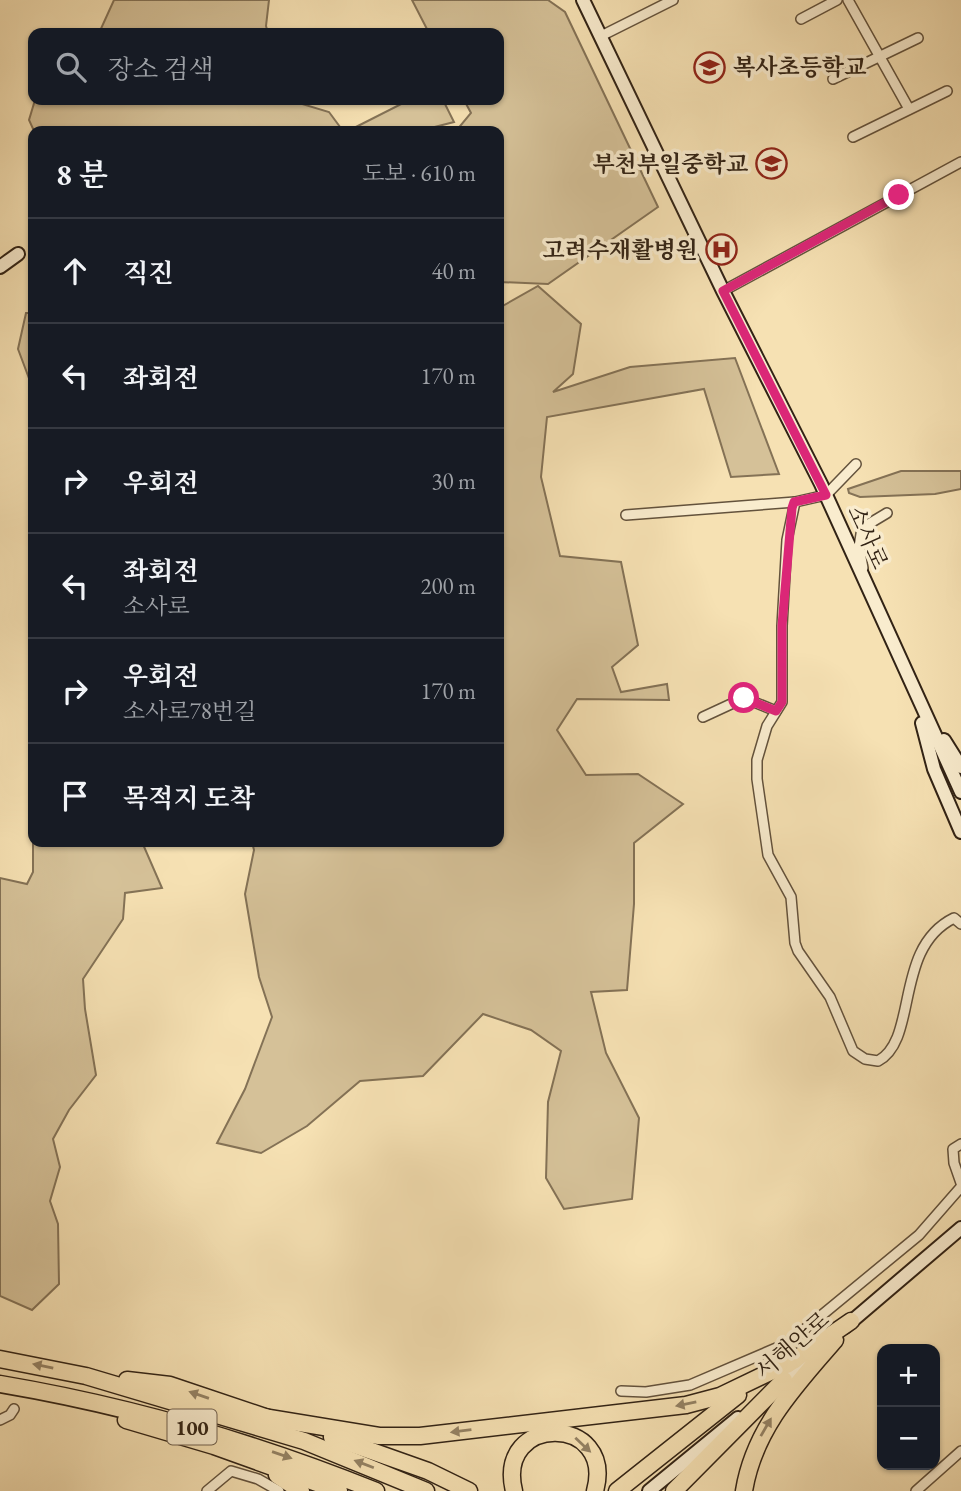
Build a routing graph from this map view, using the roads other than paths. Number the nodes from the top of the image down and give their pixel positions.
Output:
1 (583, 0) edge
2 (673, 0) edge
3 (837, 0) edge
4 (848, 0) edge
5 (801, 19) dead end
6 (601, 36) junction
7 (918, 38) dead end
8 (880, 57) junction
9 (834, 79) dead end
10 (947, 91) dead end
11 (909, 109) junction
12 (853, 136) dead end
13 (961, 162) edge
14 (18, 254) dead end
15 (0, 267) edge
16 (723, 291) junction
17 (856, 464) dead end
18 (826, 495) junction
19 (794, 502) junction
20 (887, 513) dead end
21 (626, 515) dead end
22 (866, 583) junction
23 (914, 692) junction
24 (776, 711) junction
25 (703, 717) dead end
26 (961, 767) edge
27 (961, 792) edge
28 (961, 832) edge
29 (961, 924) edge
30 (961, 1144) edge
31 (961, 1185) edge
32 (961, 1228) edge
33 (851, 1321) junction
34 (0, 1359) edge
35 (794, 1360) junction
36 (86, 1376) junction
37 (784, 1380) junction
38 (1, 1385) edge
39 (621, 1391) dead end
40 (14, 1409) dead end
41 (263, 1416) junction
42 (0, 1420) edge
43 (214, 1446) junction
44 (961, 1451) edge
45 (206, 1491) edge
46 (279, 1491) edge
47 (301, 1491) edge
48 (340, 1491) edge
49 (376, 1491) edge
50 (426, 1491) edge
51 (469, 1491) edge
52 (514, 1491) edge
53 (595, 1491) edge
54 (617, 1491) edge
55 (649, 1491) edge
56 (674, 1491) edge
57 (744, 1491) edge
58 (916, 1491) edge

1 - 6 street, 소사로
2 - 6 street
3 - 5 street
4 - 8 street
6 - 16 street, 소사로
7 - 8 street
8 - 9 street
8 - 11 street
10 - 11 street
11 - 12 street
13 - 16 street
14 - 15 street
16 - 18 street, 소사로
17 - 18 street
18 - 19 street
18 - 22 street, 소사로
19 - 21 street
19 - 24 street
20 - 22 street
22 - 23 street, 소사로
23 - 26 street
23 - 27 street, 소사로
23 - 28 street
24 - 25 street
24 - 29 street
30 - 31 street
31 - 39 street
32 - 33 street, 서해안로
33 - 35 highway
33 - 37 street, 서해안로
57 -> 33 highway
36 -> 34 highway, 100
35 -> 41 highway
35 - 54 highway
41 -> 36 highway
50 -> 36 highway, 100
37 - 55 street, 서해안로
37 - 56 highway
38 - 43 highway
38 -> 49 highway, 100
40 - 42 street
41 - 51 highway
43 - 47 highway
43 - 48 highway
44 - 58 street
45 - 46 street
52 -> 53 highway

